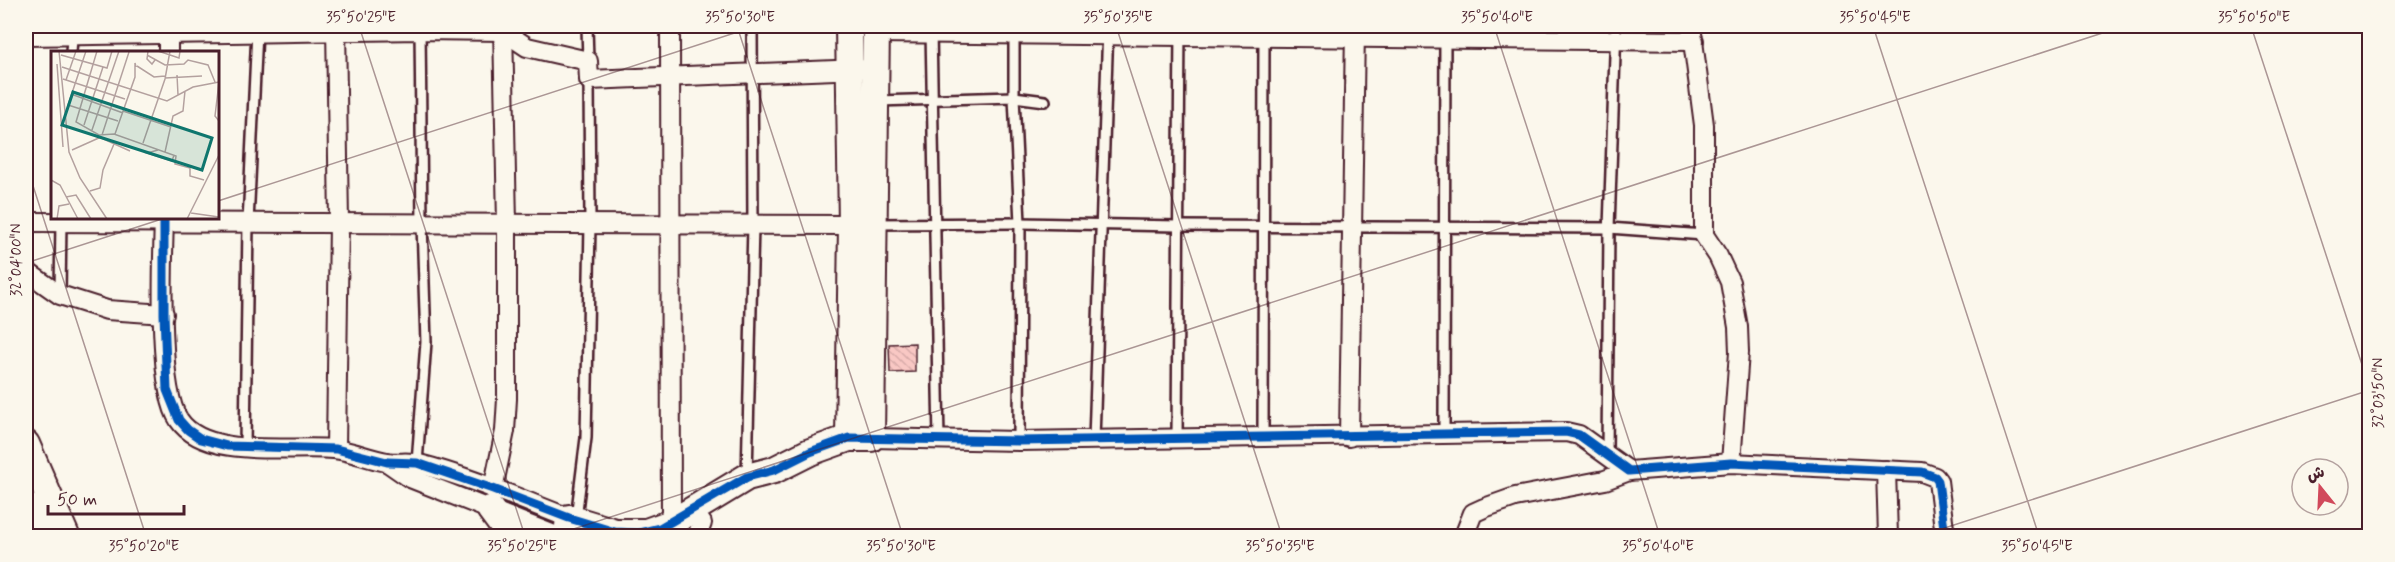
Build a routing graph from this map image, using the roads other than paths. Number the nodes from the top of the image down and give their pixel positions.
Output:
1 (587, 26) edge
2 (669, 26) edge
3 (752, 26) edge
4 (849, 26) edge
5 (420, 28) edge
6 (503, 28) edge
7 (257, 29) edge
8 (336, 29) edge
9 (875, 29) edge
10 (931, 30) edge
11 (1014, 30) edge
12 (1108, 30) edge
13 (1180, 31) edge
14 (1264, 31) edge
15 (1355, 32) edge
16 (1445, 32) edge
17 (1616, 33) edge
18 (1693, 33) edge
19 (26, 36) edge
20 (72, 38) edge
21 (168, 38) edge
22 (588, 61) junction
23 (848, 68) junction
24 (875, 69) junction
25 (753, 74) junction
26 (670, 77) junction
27 (589, 80) junction
28 (1014, 97) junction
29 (932, 99) junction
30 (1045, 100) dead end
31 (874, 102) junction
32 (61, 220) edge
33 (164, 220) edge
34 (26, 222) edge
35 (248, 223) junction
36 (934, 223) junction
37 (1020, 223) junction
38 (339, 224) junction
39 (422, 224) junction
40 (507, 224) junction
41 (590, 224) junction
42 (670, 225) junction
43 (753, 225) junction
44 (862, 225) junction
45 (1102, 225) junction
46 (1178, 226) junction
47 (1263, 226) junction
48 (1352, 227) junction
49 (1444, 227) junction
50 (1609, 228) junction
51 (1704, 235) junction
52 (26, 271) edge
53 (60, 295) junction
54 (164, 314) junction
55 (1443, 435) junction
56 (1263, 437) junction
57 (1349, 437) junction
58 (860, 438) junction
59 (1177, 439) junction
60 (939, 440) junction
61 (1094, 440) junction
62 (1019, 441) junction
63 (26, 444) edge
64 (245, 447) junction
65 (336, 449) junction
66 (1607, 457) junction
67 (387, 462) junction
68 (417, 463) junction
69 (1731, 463) junction
70 (774, 470) junction
71 (1886, 470) junction
72 (1629, 471) junction
73 (747, 477) junction
74 (491, 499) junction
75 (26, 510) edge
76 (578, 530) edge
77 (688, 530) edge
78 (37, 537) edge
79 (66, 537) edge
80 (510, 537) edge
81 (1464, 537) edge
82 (1888, 537) edge
83 (1945, 537) edge

1 - 22 lane
2 - 26 street
3 - 25 lane
4 - 23 street
5 - 6 street
5 - 8 street
5 - 39 lane
6 - 22 street
6 - 40 street
7 - 8 street
7 - 21 street
7 - 35 lane
8 - 38 street
9 - 10 street
9 - 24 street
10 - 11 street
10 - 29 lane
11 - 12 street
11 - 28 lane
12 - 13 street
12 - 45 lane
13 - 14 street
13 - 46 lane
14 - 15 street
14 - 47 lane
15 - 16 street
15 - 48 street
16 - 17 street
16 - 49 lane
17 - 18 street
17 - 50 lane
18 - 51 street
19 - 20 street
20 - 21 street
22 - 27 street
23 - 24 street
23 - 25 street
23 - 44 street
24 - 31 street
25 - 26 street
25 - 43 lane
26 - 27 street
26 - 42 street
27 - 41 lane
28 - 29 lane
28 - 30 lane
28 - 37 lane
29 - 31 lane
29 - 36 lane
31 - 44 street
32 - 33 street
32 - 34 street
32 - 53 lane
33 - 35 street
33 - 54 street
35 - 38 street
35 - 64 lane
36 - 37 lane
36 - 44 lane
36 - 60 lane
37 - 45 lane
37 - 62 lane
38 - 39 street
38 - 65 street
39 - 40 street
39 - 68 lane
40 - 41 street
40 - 74 street
41 - 42 street
41 - 76 lane
42 - 43 street
42 - 77 street
43 - 44 street
43 - 73 lane
44 - 58 street
45 - 46 lane
45 - 61 lane
46 - 47 lane
46 - 59 lane
47 - 48 lane
47 - 56 lane
48 - 49 lane
48 - 57 street
49 - 50 lane
49 - 55 lane
50 - 51 lane
50 - 66 lane
51 - 69 street
52 - 53 street
53 - 54 street
54 - 64 street
55 - 57 street
55 - 66 street
56 - 57 street
56 - 59 street
58 - 60 street
58 - 70 street
59 - 61 street
60 - 62 street
61 - 62 street
63 - 79 street
64 - 65 street
65 - 67 street
66 - 72 street
67 - 68 street
67 - 74 street
68 - 74 street
69 - 71 street
69 - 72 street
70 - 73 street
70 - 77 street
71 - 82 street
71 - 83 street
72 - 81 street
73 - 77 street
74 - 76 street
74 - 80 street
75 - 78 highway
76 - 77 street

